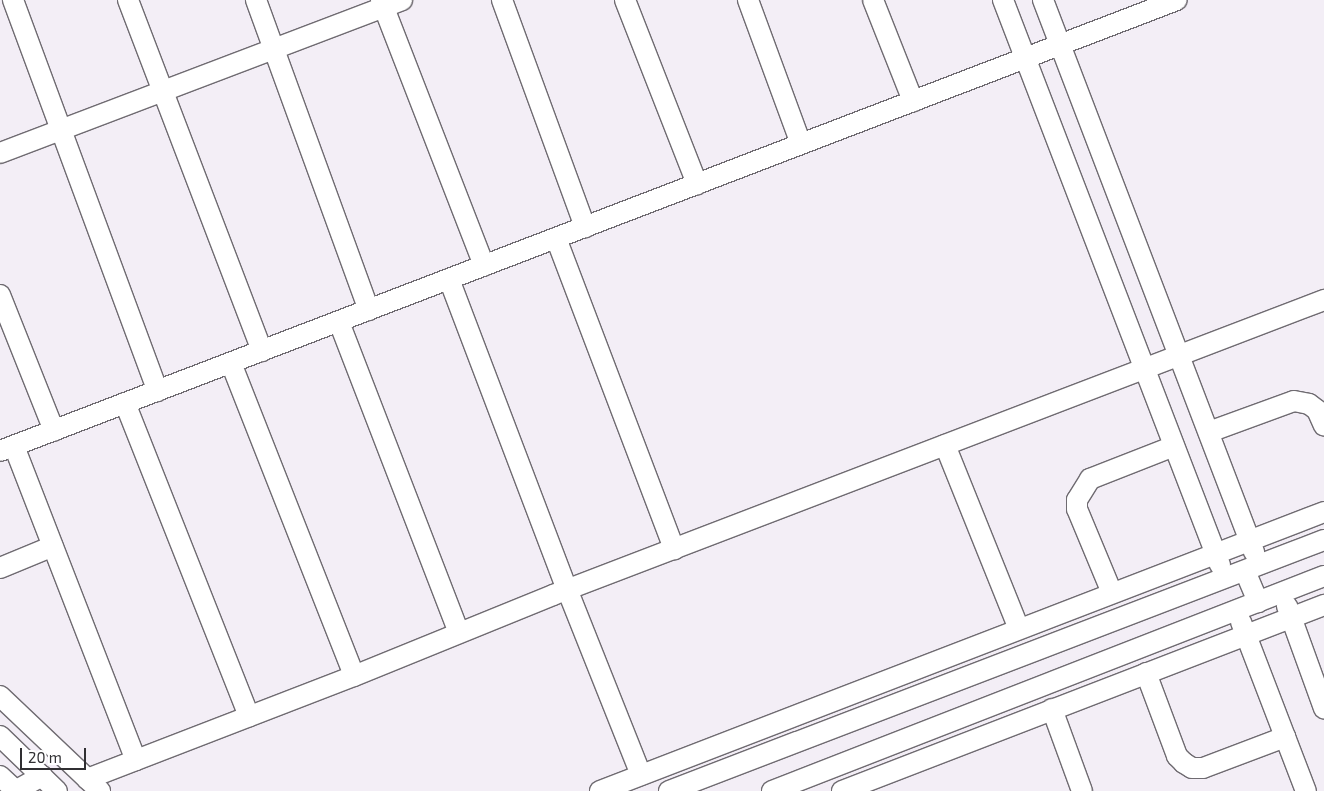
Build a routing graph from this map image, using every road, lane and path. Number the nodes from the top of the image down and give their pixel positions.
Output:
1 (13, 0) edge
2 (128, 0) edge
3 (256, 0) edge
4 (502, 0) edge
5 (624, 0) edge
6 (748, 0) edge
7 (873, 0) edge
8 (1003, 0) edge
9 (1043, 0) edge
10 (1177, 0) edge
11 (389, 2) edge
12 (1060, 45) junction
13 (274, 49) junction
14 (1025, 58) junction
15 (163, 91) junction
16 (913, 101) junction
17 (62, 130) junction
18 (801, 144) junction
19 (0, 153) edge
20 (697, 184) junction
21 (585, 227) junction
22 (556, 238) junction
23 (484, 266) junction
24 (449, 279) junction
25 (0, 295) edge
26 (1324, 300) edge
27 (369, 310) junction
28 (339, 322) junction
29 (262, 351) junction
30 (1180, 357) junction
31 (232, 363) junction
32 (1145, 369) junction
33 (158, 391) junction
34 (125, 403) junction
35 (1324, 426) edge
36 (54, 430) junction
37 (1209, 432) junction
38 (946, 445) junction
39 (1174, 446) junction
40 (7, 449) edge
41 (1324, 512) edge
42 (1250, 540) junction
43 (1324, 540) edge
44 (53, 546) junction
45 (674, 549) junction
46 (1216, 554) junction
47 (0, 568) edge
48 (1252, 568) junction
49 (1324, 576) edge
50 (1225, 578) junction
51 (567, 589) junction
52 (1112, 593) junction
53 (1282, 593) junction
54 (1258, 602) junction
55 (1324, 605) edge
56 (1236, 610) junction
57 (1291, 618) junction
58 (1019, 629) junction
59 (459, 633) junction
60 (1246, 635) junction
61 (1146, 673) junction
62 (354, 676) junction
63 (0, 696) edge
64 (1324, 708) edge
65 (1052, 709) junction
66 (249, 716) junction
67 (0, 736) edge
68 (1285, 737) junction
69 (136, 760) junction
70 (642, 775) junction
71 (0, 776) edge
72 (42, 776) junction
73 (93, 785) edge
74 (16, 791) edge
75 (57, 791) edge
76 (600, 791) edge
77 (669, 791) edge
78 (772, 791) edge
79 (842, 791) edge
80 (1082, 791) edge
81 (1306, 791) edge

1 - 17 street
2 - 15 street
3 - 13 street
4 - 21 street
5 - 20 street
6 - 18 street
7 - 16 street
8 - 14 street
9 - 12 street
10 - 12 street
11 - 13 street
11 - 23 street
12 - 14 street
12 - 30 street
13 - 15 street
13 - 27 street
14 - 16 street
14 - 32 street
15 - 17 street
15 - 29 street
16 - 18 street
17 - 19 street
17 - 33 street
18 - 20 street
20 - 21 street
21 - 22 street
22 - 23 street
22 - 45 street
23 - 24 street
24 - 27 street
24 - 51 street
25 - 36 street
26 - 30 street
27 - 28 street
28 - 29 street
28 - 59 street
29 - 31 street
30 - 32 street
30 - 37 street
31 - 33 street
31 - 62 street
32 - 38 street
32 - 39 street
33 - 34 street
34 - 36 street
34 - 66 street
35 - 37 street
36 - 40 street
37 - 42 street
38 - 45 street
38 - 58 street
39 - 46 street
39 - 52 street
40 - 44 street
41 - 42 street
42 - 46 street
42 - 48 street
43 - 48 street
44 - 47 street
44 - 69 street
45 - 51 street
46 - 50 street
46 - 52 street
48 - 50 street
48 - 54 street
49 - 53 street
50 - 77 street
51 - 59 street
51 - 70 street
52 - 58 street
53 - 54 street
53 - 57 street
54 - 56 street
55 - 57 street
56 - 60 street
56 - 78 street
57 - 60 street
57 - 64 street
58 - 70 street
59 - 62 street
60 - 61 street
60 - 68 street
61 - 65 street
61 - 68 street
62 - 66 street
63 - 73 street
65 - 79 street
65 - 80 street
66 - 69 street
67 - 72 street
68 - 81 street
69 - 73 street
70 - 76 street
71 - 74 street
72 - 74 street
72 - 75 street

